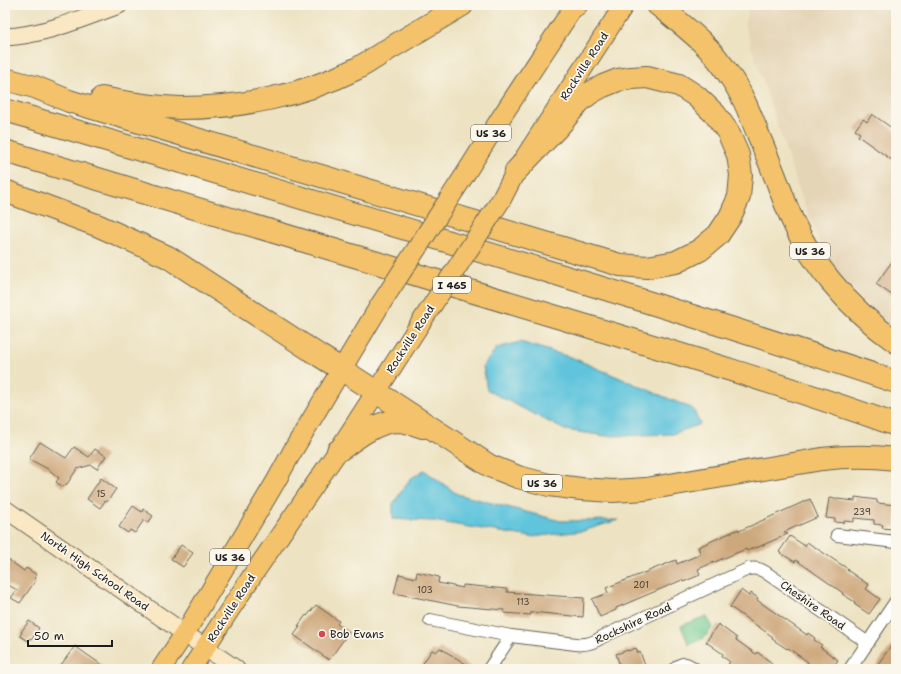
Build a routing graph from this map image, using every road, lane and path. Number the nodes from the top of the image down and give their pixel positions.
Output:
1 (119, 5) edge
2 (462, 5) edge
3 (575, 5) edge
4 (624, 5) edge
5 (658, 5) edge
6 (672, 5) edge
7 (686, 27) junction
8 (5, 37) edge
9 (5, 79) edge
10 (35, 87) junction
11 (5, 110) edge
12 (5, 152) edge
13 (516, 171) junction
14 (5, 191) edge
15 (896, 342) edge
16 (341, 369) junction
17 (896, 382) edge
18 (376, 392) junction
19 (896, 425) edge
20 (434, 429) junction
21 (338, 451) junction
22 (896, 459) edge
23 (5, 509) edge
24 (837, 535) dead end
25 (896, 542) edge
26 (758, 569) joint
27 (896, 601) edge
28 (430, 620) dead end
29 (185, 633) junction
30 (511, 636) junction
31 (868, 643) junction
32 (205, 647) junction
33 (161, 669) edge
34 (191, 669) edge
35 (236, 669) edge
36 (488, 669) edge
37 (674, 669) edge
38 (695, 669) edge
39 (850, 669) edge

1 - 8 street
2 - 10 highway
3 - 16 main road, US 36, bridge
4 - 13 main road, Rockville Road
5 - 7 highway, US 36
6 - 7 highway
7 - 15 highway, US 36
9 - 10 highway
10 - 13 highway
11 - 17 highway
12 - 19 highway, I 465
13 - 18 main road, Rockville Road, bridge
14 - 16 highway
16 - 18 highway
16 - 29 main road, US 36
18 - 20 highway
18 - 21 main road, Rockville Road
20 - 21 highway, US 36
20 - 22 highway, US 36
21 - 32 main road, Rockville Road / US 36
23 - 29 street, North High School Road
24 - 25 street
26 - 30 street, Rockshire Road
26 - 31 street, Cheshire Road
27 - 31 street
28 - 30 street, Rockshire Road
29 - 32 street, North High School Road
29 - 33 main road, US 36
30 - 36 street
31 - 39 street
32 - 34 main road, Rockville Road / US 36
32 - 35 street, North High School Road
37 - 38 street

